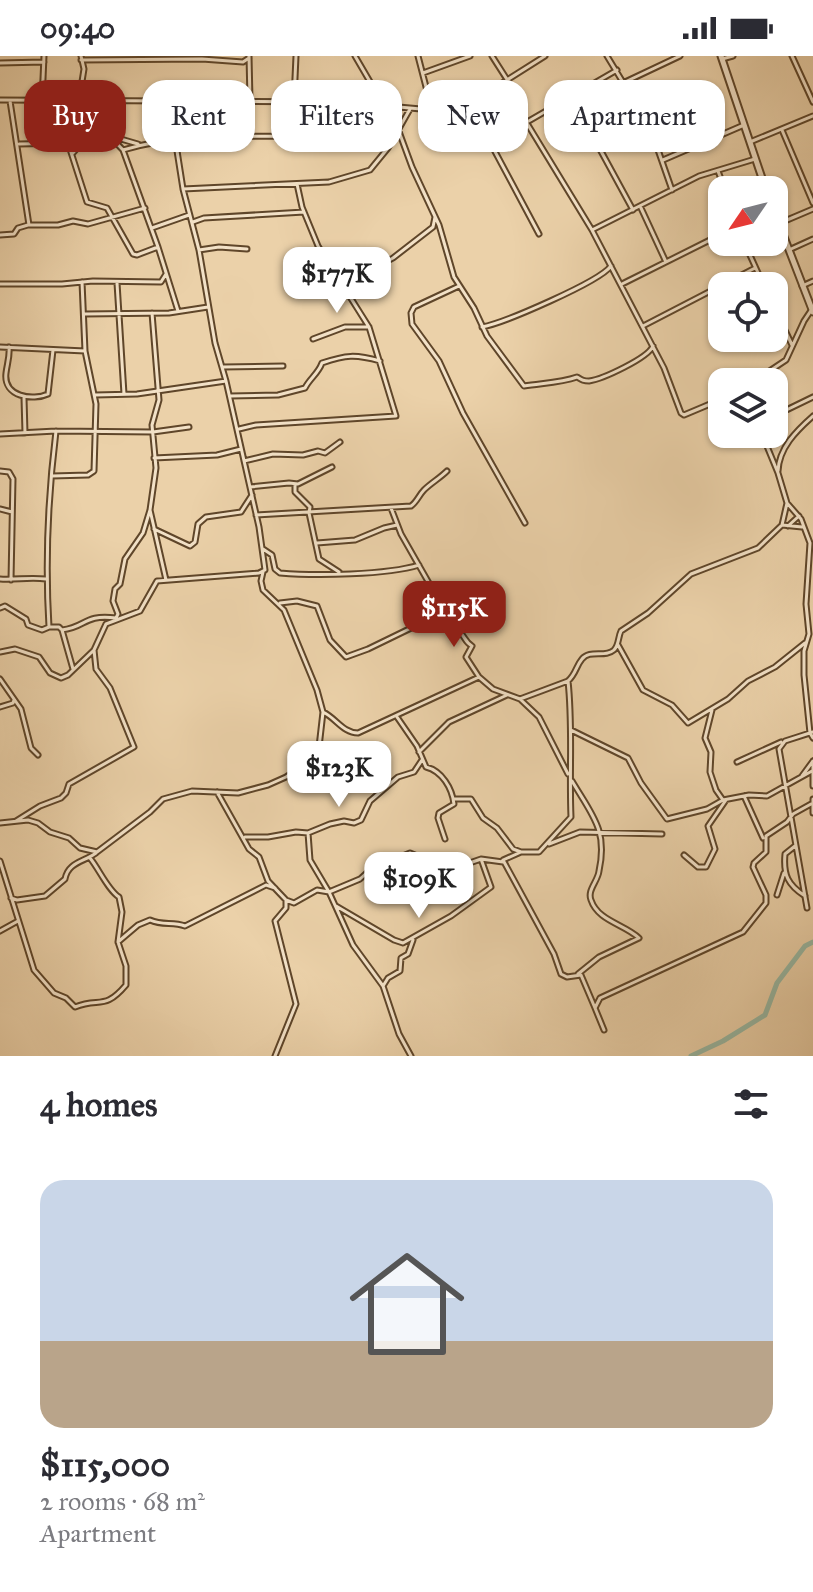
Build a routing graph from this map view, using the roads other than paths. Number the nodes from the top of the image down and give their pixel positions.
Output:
1 (296, 56) edge
2 (355, 56) edge
3 (418, 56) edge
4 (492, 56) edge
5 (545, 56) edge
6 (607, 56) edge
7 (680, 56) edge
8 (733, 56) edge
9 (792, 56) edge
10 (249, 57) edge
11 (467, 57) edge
12 (721, 57) edge
13 (81, 58) edge
14 (669, 58) edge
15 (44, 59) edge
16 (243, 62) junction
17 (0, 63) edge
18 (248, 66) junction
19 (617, 70) junction
20 (423, 73) junction
21 (43, 80) edge
22 (82, 80) edge
23 (248, 80) edge
24 (295, 80) edge
25 (369, 80) edge
26 (425, 80) edge
27 (507, 80) edge
28 (509, 80) edge
29 (599, 80) edge
30 (624, 80) edge
31 (629, 80) edge
32 (0, 100) edge
33 (9, 100) junction
34 (24, 100) edge
35 (813, 102) edge
36 (402, 107) edge
37 (410, 109) junction
38 (418, 109) edge
39 (813, 116) edge
40 (402, 122) edge
41 (744, 125) junction
42 (528, 126) edge
43 (782, 130) junction
44 (402, 136) edge
45 (126, 140) edge
46 (749, 142) junction
47 (17, 144) junction
48 (141, 145) joint
49 (126, 149) edge
50 (124, 152) edge
51 (178, 152) edge
52 (385, 152) edge
53 (495, 152) edge
54 (601, 152) edge
55 (659, 152) edge
56 (72, 154) joint
57 (755, 159) junction
58 (662, 160) junction
59 (718, 171) junction
60 (720, 176) edge
61 (761, 176) edge
62 (297, 184) junction
63 (183, 189) junction
64 (672, 190) junction
65 (813, 203) edge
66 (640, 207) junction
67 (145, 208) junction
68 (813, 209) edge
69 (633, 210) junction
70 (304, 212) junction
71 (435, 213) junction
72 (189, 215) junction
73 (113, 217) junction
74 (788, 220) edge
75 (191, 222) junction
76 (29, 225) junction
77 (152, 228) junction
78 (592, 230) junction
79 (539, 234) dead end
80 (0, 235) edge
81 (813, 239) edge
82 (708, 241) edge
83 (158, 247) junction
84 (247, 249) dead end
85 (199, 250) junction
86 (788, 250) joint
87 (750, 256) edge
88 (666, 262) junction
89 (611, 266) junction
90 (755, 268) junction
91 (757, 272) edge
92 (166, 274) junction
93 (813, 281) edge
94 (82, 282) junction
95 (117, 282) junction
96 (620, 283) junction
97 (0, 284) edge
98 (343, 285) junction
99 (459, 286) junction
100 (802, 286) junction
101 (209, 307) junction
102 (178, 311) junction
103 (812, 311) edge
104 (152, 313) junction
105 (85, 314) junction
106 (119, 314) junction
107 (493, 325) junction
108 (643, 326) junction
109 (369, 327) junction
110 (482, 327) junction
111 (487, 336) junction
112 (788, 337) edge
113 (313, 339) dead end
114 (792, 345) junction
115 (653, 346) junction
116 (0, 347) edge
117 (9, 347) junction
118 (53, 350) junction
119 (85, 351) junction
120 (380, 361) junction
121 (283, 366) dead end
122 (222, 367) junction
123 (775, 368) edge
124 (226, 381) junction
125 (158, 392) junction
126 (124, 394) junction
127 (95, 395) junction
128 (230, 396) junction
129 (813, 397) edge
130 (24, 398) junction
131 (708, 405) edge
132 (788, 409) edge
133 (813, 416) edge
134 (189, 427) dead end
135 (238, 429) junction
136 (56, 431) junction
137 (95, 432) junction
138 (153, 432) junction
139 (25, 433) junction
140 (0, 434) edge
141 (340, 442) dead end
142 (768, 448) edge
143 (241, 449) junction
144 (154, 458) junction
145 (244, 461) junction
146 (332, 467) dead end
147 (0, 471) edge
148 (447, 471) dead end
149 (778, 473) junction
150 (52, 476) junction
151 (295, 485) junction
152 (250, 487) junction
153 (252, 495) junction
154 (787, 503) junction
155 (391, 508) junction
156 (0, 509) edge
157 (150, 510) junction
158 (13, 512) junction
159 (309, 513) junction
160 (256, 515) junction
161 (799, 516) junction
162 (525, 523) dead end
163 (397, 525) junction
164 (782, 525) junction
165 (788, 526) junction
166 (804, 527) junction
167 (154, 529) junction
168 (317, 543) junction
169 (263, 549) junction
170 (419, 565) junction
171 (263, 572) junction
172 (342, 574) junction
173 (0, 579) edge
174 (46, 579) junction
175 (11, 580) junction
176 (166, 580) junction
177 (278, 603) junction
178 (0, 608) edge
179 (442, 609) junction
180 (116, 618) junction
181 (49, 627) junction
182 (62, 630) junction
183 (811, 635) edge
184 (805, 643) junction
185 (618, 645) junction
186 (94, 650) junction
187 (0, 652) edge
188 (73, 669) junction
189 (479, 677) junction
190 (0, 679) edge
191 (568, 681) junction
192 (507, 695) junction
193 (520, 699) junction
194 (14, 700) junction
195 (0, 707) edge
196 (712, 707) junction
197 (323, 712) junction
198 (397, 717) junction
199 (571, 730) junction
200 (811, 732) edge
201 (813, 738) edge
202 (785, 741) junction
203 (419, 752) junction
204 (38, 755) dead end
205 (422, 760) junction
206 (813, 761) edge
207 (737, 762) dead end
208 (812, 771) edge
209 (571, 779) junction
210 (800, 779) junction
211 (813, 786) edge
212 (785, 787) junction
213 (217, 792) junction
214 (744, 796) junction
215 (454, 799) junction
216 (813, 799) edge
217 (724, 800) junction
218 (811, 804) edge
219 (813, 813) edge
220 (790, 817) junction
221 (16, 821) junction
222 (0, 823) edge
223 (602, 831) junction
224 (308, 833) junction
225 (662, 834) dead end
226 (245, 837) junction
227 (445, 839) dead end
228 (765, 842) junction
229 (546, 846) junction
230 (795, 846) junction
231 (97, 852) junction
232 (521, 852) junction
233 (684, 855) dead end
234 (90, 858) junction
235 (481, 859) junction
236 (0, 861) edge
237 (504, 862) junction
238 (784, 873) junction
239 (275, 888) junction
240 (329, 892) junction
241 (777, 895) dead end
242 (805, 896) junction
243 (11, 898) junction
244 (286, 900) junction
245 (335, 906) junction
246 (807, 908) dead end
247 (18, 921) junction
248 (0, 931) edge
249 (413, 940) junction
250 (118, 942) junction
251 (578, 974) junction
252 (383, 986) junction
253 (595, 1008) junction
254 (604, 1030) dead end
255 (275, 1056) edge
256 (411, 1056) edge

1 - 24 street
2 - 25 street
3 - 20 street
4 - 27 street
5 - 28 street
6 - 19 street
7 - 14 street
8 - 12 street
9 - 35 street
10 - 16 street
10 - 18 street
11 - 20 street
12 - 41 street
13 - 16 street
13 - 22 street
14 - 31 street
15 - 17 street
15 - 21 street
16 - 18 street
18 - 23 street
19 - 29 street
19 - 30 street
20 - 26 street
32 - 33 street
33 - 34 street
33 - 47 street
36 - 37 street
37 - 38 street
37 - 40 street
39 - 43 street
41 - 46 street
41 - 58 street
42 - 78 street
43 - 46 street
43 - 65 street
44 - 71 street
45 - 48 street
46 - 57 street
47 - 56 street
47 - 76 street
48 - 49 street
50 - 67 street
51 - 63 street
52 - 62 street
53 - 79 street
54 - 69 street
55 - 58 street
56 - 73 street
57 - 59 street
57 - 61 street
58 - 64 street
59 - 60 street
59 - 64 street
62 - 63 street
62 - 70 street
63 - 72 street
64 - 66 street
66 - 69 street
66 - 88 street
67 - 73 street
67 - 77 street
68 - 74 street
69 - 78 street
70 - 75 street
70 - 98 street
71 - 98 street
71 - 99 street
72 - 75 street
72 - 77 street
73 - 76 street
73 - 83 street
75 - 85 street
76 - 80 street
77 - 83 street
78 - 89 street
81 - 86 street
82 - 88 street
83 - 92 street
84 - 85 street
85 - 101 street
86 - 100 street
87 - 90 street
88 - 96 street
89 - 96 street
89 - 107 street
90 - 91 street
90 - 108 street
92 - 95 street
92 - 102 street
93 - 100 street
94 - 95 street
94 - 97 street
94 - 105 street
95 - 106 street
96 - 108 street
98 - 109 street
99 - 110 street
99 - 162 street
100 - 103 street
101 - 102 street
101 - 122 street
102 - 104 street
103 - 114 street
104 - 106 street
104 - 125 street
105 - 106 street
105 - 119 street
106 - 126 street
107 - 110 street
107 - 111 street
108 - 115 street
109 - 113 street
109 - 120 street
110 - 111 street
111 - 115 street
112 - 114 street
114 - 123 street
115 - 131 street
116 - 117 street
117 - 118 street
117 - 130 street
118 - 119 street
118 - 130 street
119 - 127 street
120 - 128 street
120 - 135 street
121 - 122 street
122 - 124 street
124 - 125 street
124 - 128 street
125 - 126 street
125 - 138 street
126 - 127 street
127 - 137 street
128 - 135 street
129 - 132 street
130 - 139 street
133 - 149 street
134 - 138 street
135 - 143 street
136 - 137 street
136 - 139 street
136 - 150 street
137 - 138 street
137 - 150 street
138 - 144 street
139 - 140 street
141 - 145 street
142 - 149 street
143 - 144 street
143 - 145 street
144 - 157 street
145 - 152 street
146 - 151 street
147 - 158 street
148 - 155 street
149 - 154 street
150 - 174 street
151 - 152 street
151 - 159 street
152 - 153 street
153 - 160 street
153 - 167 street
154 - 161 street
154 - 164 street
155 - 159 street
155 - 163 street
156 - 158 street
157 - 167 street
157 - 180 street
158 - 175 street
159 - 160 street
159 - 168 street
160 - 169 street
161 - 165 street
161 - 166 street
163 - 168 street
163 - 170 street
164 - 165 street
164 - 185 street
165 - 166 street
166 - 183 street
167 - 176 street
168 - 172 street
169 - 171 street
169 - 172 street
170 - 172 street
170 - 179 street
171 - 176 street
171 - 177 street
173 - 175 street
174 - 175 street
174 - 181 street
176 - 180 street
177 - 179 street
177 - 197 street
178 - 181 street
179 - 189 street
180 - 182 street
180 - 186 street
181 - 182 street
182 - 188 street
183 - 184 street
184 - 196 street
184 - 200 street
185 - 191 street
185 - 196 street
186 - 188 street
186 - 221 street
187 - 188 street
189 - 192 street
189 - 198 street
190 - 194 street
191 - 193 street
191 - 199 street
192 - 193 street
192 - 203 street
193 - 209 street
194 - 195 street
194 - 204 street
196 - 217 street
197 - 198 street
197 - 213 street
198 - 203 street
199 - 209 street
199 - 217 street
200 - 201 street
200 - 202 street
202 - 207 street
202 - 212 street
203 - 205 street
205 - 215 street
205 - 224 street
206 - 208 street
206 - 210 street
208 - 210 street
208 - 211 street
209 - 223 street
209 - 229 street
210 - 212 street
212 - 214 street
212 - 220 street
213 - 226 street
213 - 231 street
214 - 217 street
214 - 228 street
215 - 227 street
215 - 232 street
216 - 218 street
217 - 233 street
218 - 219 street
218 - 220 street
220 - 228 street
220 - 230 street
221 - 222 street
221 - 231 street
223 - 225 street
223 - 229 street
223 - 251 street
224 - 226 street
224 - 240 street
226 - 239 street
228 - 253 street
229 - 232 street
230 - 238 street
230 - 242 street
231 - 234 street
232 - 237 street
234 - 243 street
234 - 250 street
235 - 237 street
235 - 240 street
235 - 249 street
236 - 243 street
237 - 251 street
238 - 241 street
238 - 242 street
239 - 244 street
239 - 250 street
240 - 244 street
240 - 245 street
242 - 246 street
243 - 247 street
244 - 255 street
245 - 249 street
245 - 252 street
247 - 248 street
247 - 250 street
249 - 252 street
251 - 253 street
252 - 256 street
253 - 254 street

